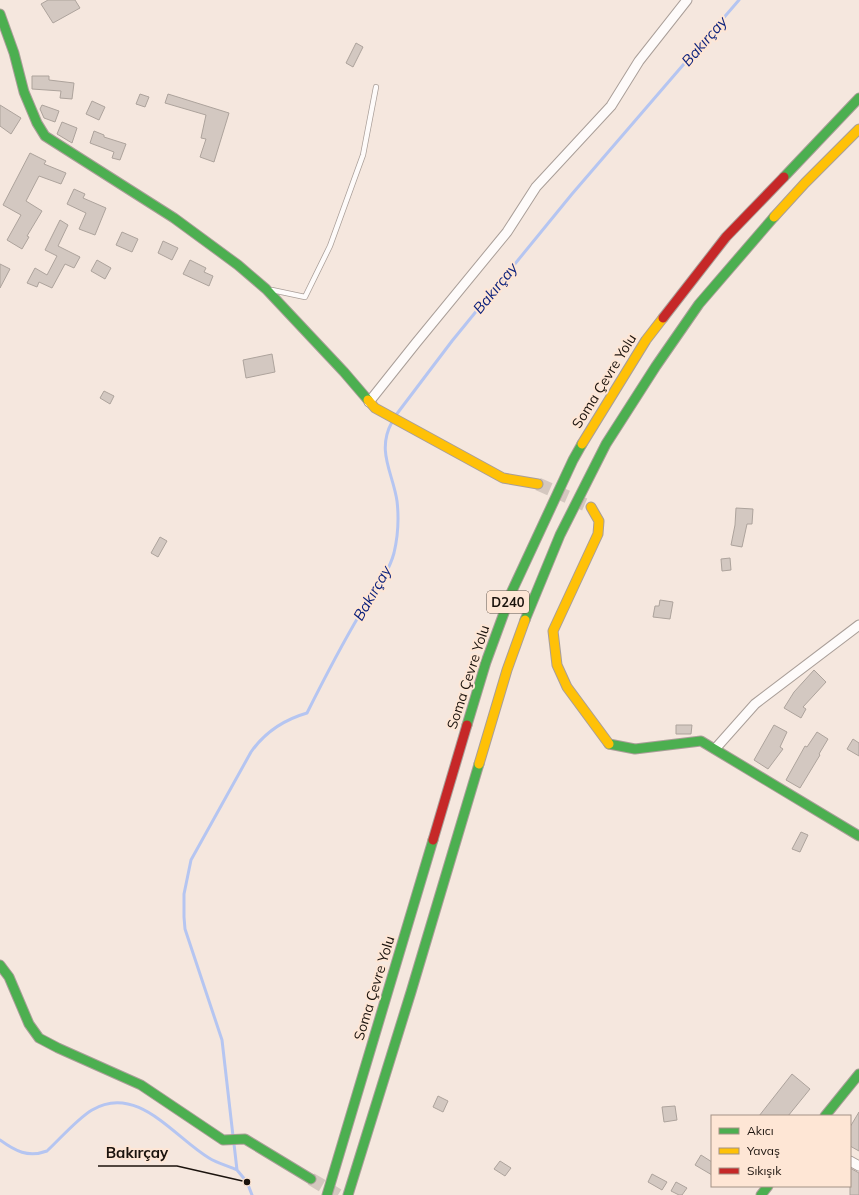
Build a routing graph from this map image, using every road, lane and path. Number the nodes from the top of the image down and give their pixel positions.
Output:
1 (688, 0) edge
2 (0, 14) edge
3 (376, 87) dead end
4 (859, 98) edge
5 (859, 129) edge
6 (266, 289) junction
7 (372, 405) junction
8 (538, 484) tunnel mouth
9 (591, 507) tunnel mouth
10 (859, 625) edge
11 (715, 749) junction
12 (859, 836) edge
13 (0, 965) edge
14 (857, 1079) edge
15 (826, 1115) edge
16 (311, 1179) tunnel mouth
17 (767, 1187) edge
18 (327, 1195) edge
19 (348, 1195) edge
20 (761, 1195) edge

1 - 7 street
2 - 6 main road
3 - 6 lane
4 - 18 main road, Soma Çevre Yolu / D240
5 - 19 main road, D240
6 - 7 main road
7 - 8 main road
9 - 11 main road
10 - 11 street
11 - 12 main road
13 - 16 main road
14 - 15 main road
17 - 20 main road

